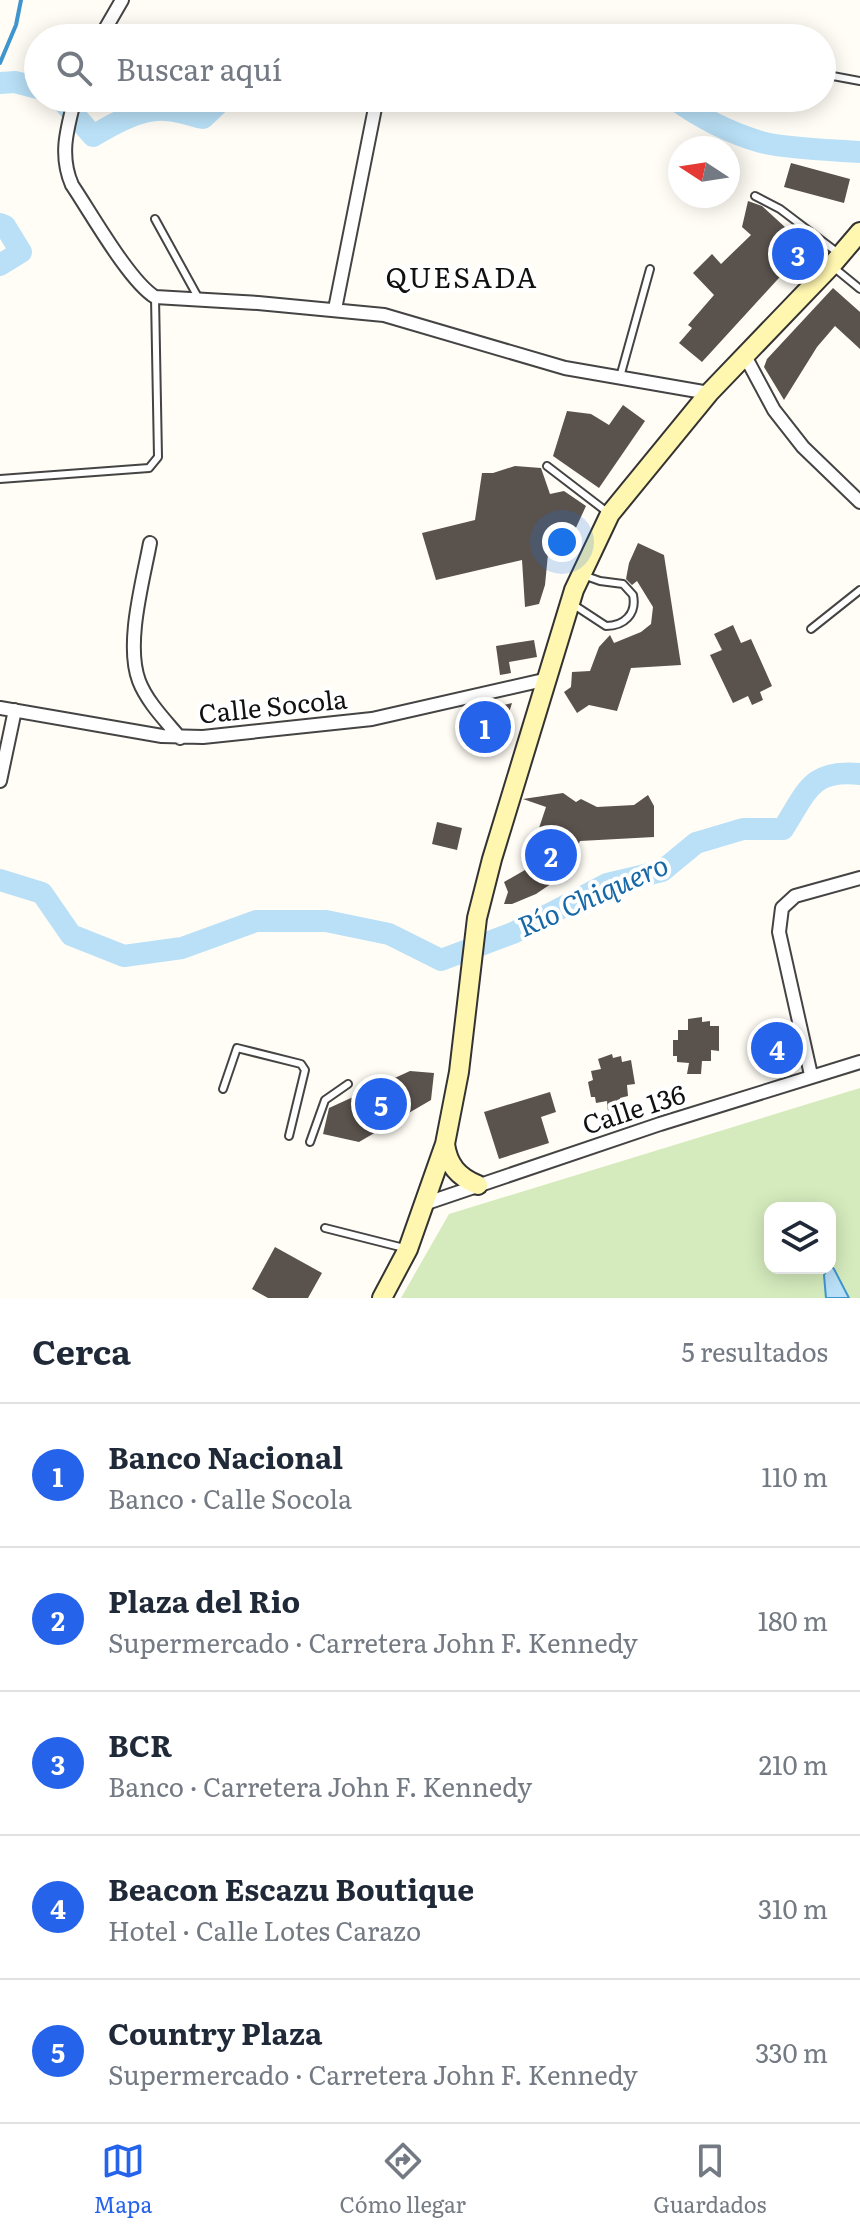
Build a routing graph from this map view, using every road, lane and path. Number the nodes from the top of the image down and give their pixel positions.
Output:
1 (122, 0) edge
2 (108, 24) edge
3 (836, 77) edge
4 (860, 81) edge
5 (72, 112) edge
6 (374, 112) edge
7 (755, 196) dead end
8 (155, 219) dead end
9 (848, 250) edge
10 (650, 269) dead end
11 (860, 289) edge
12 (155, 297) junction
13 (199, 299) junction
14 (335, 309) junction
15 (744, 354) junction
16 (620, 377) junction
17 (709, 393) junction
18 (547, 466) dead end
19 (0, 479) edge
20 (860, 502) edge
21 (610, 514) junction
22 (150, 543) dead end
23 (582, 574) junction
24 (860, 590) edge
25 (571, 603) junction
26 (811, 629) dead end
27 (548, 679) junction
28 (0, 708) edge
29 (15, 710) junction
30 (180, 738) junction
31 (0, 781) edge
32 (860, 878) edge
33 (860, 1062) edge
34 (811, 1075) junction
35 (348, 1084) dead end
36 (223, 1089) dead end
37 (289, 1136) dead end
38 (310, 1142) dead end
39 (445, 1144) junction
40 (478, 1185) junction
41 (424, 1204) junction
42 (325, 1228) dead end
43 (408, 1249) junction
44 (382, 1298) edge

1 - 2 street
3 - 4 lane
5 - 12 street
6 - 14 street
7 - 9 lane
8 - 13 lane
9 - 11 lane
9 - 15 main road
10 - 16 lane
12 - 13 street
12 - 19 lane
13 - 14 street
14 - 16 street
15 - 17 main road
15 - 20 street
16 - 17 street
17 - 21 main road
18 - 21 lane
21 - 23 main road
22 - 30 street
23 - 25 main road
23 - 25 lane
24 - 26 lane
25 - 27 main road
27 - 30 street, Calle Socola
27 - 39 main road
28 - 29 street, Calle Socola
29 - 30 street, Calle Socola
29 - 31 street
32 - 34 street
33 - 34 street, Calle 136
34 - 40 street, Calle 136
35 - 38 lane
36 - 37 lane
39 - 40 main road
39 - 41 main road
40 - 41 street, Calle 136
41 - 43 main road
42 - 43 lane
43 - 44 main road

